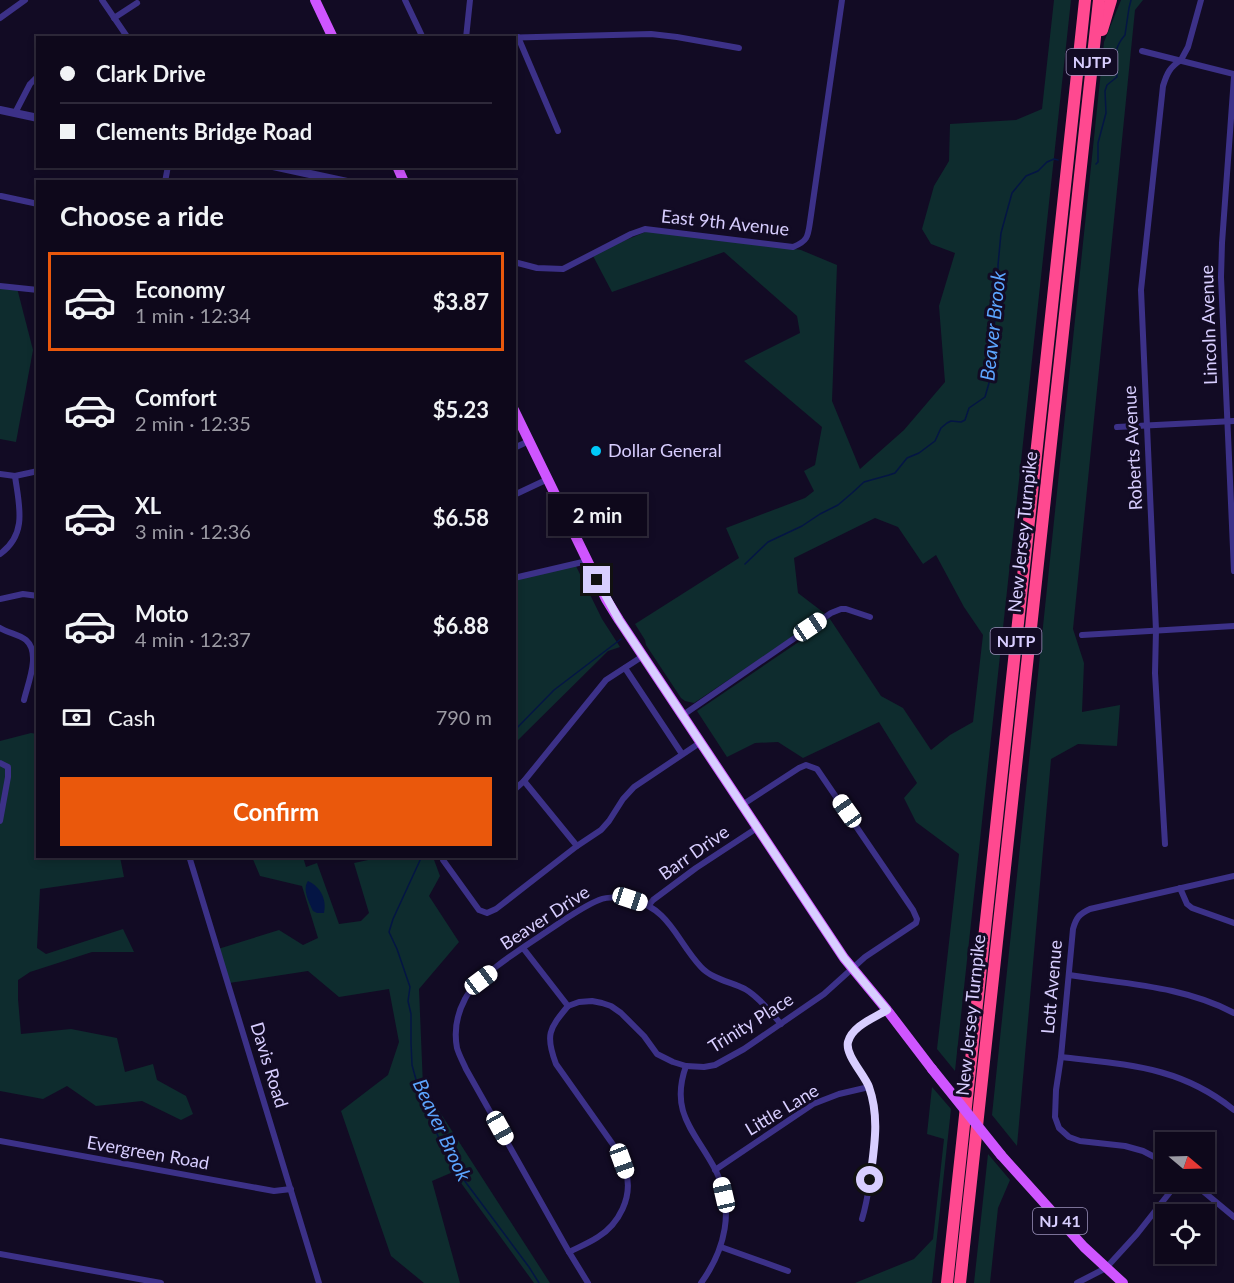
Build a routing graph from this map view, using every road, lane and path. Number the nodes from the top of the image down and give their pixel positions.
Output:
1 (25, 0) edge
2 (102, 0) edge
3 (315, 0) edge
4 (405, 0) edge
5 (470, 0) edge
6 (842, 0) edge
7 (1080, 0) edge
8 (1085, 0) edge
9 (1099, 0) edge
10 (1111, 0) edge
11 (1201, 0) edge
12 (137, 3) dead end
13 (0, 18) edge
14 (114, 18) junction
15 (127, 36) edge
16 (332, 36) edge
17 (422, 36) edge
18 (466, 36) edge
19 (518, 37) joint
20 (739, 48) dead end
21 (1142, 51) dead end
22 (1181, 60) junction
23 (1078, 64) junction
24 (1234, 76) edge
25 (36, 78) edge
26 (0, 110) edge
27 (15, 114) junction
28 (36, 118) edge
29 (1085, 123) junction
30 (558, 131) dead end
31 (282, 168) edge
32 (338, 180) edge
33 (1, 196) edge
34 (36, 204) edge
35 (516, 262) edge
36 (0, 286) edge
37 (36, 290) edge
38 (516, 414) edge
39 (1231, 421) edge
40 (1147, 425) junction
41 (1116, 427) dead end
42 (529, 441) junction
43 (516, 447) edge
44 (36, 471) edge
45 (0, 474) edge
46 (15, 476) junction
47 (548, 479) junction
48 (516, 494) edge
49 (0, 554) edge
50 (587, 561) junction
51 (1234, 571) edge
52 (516, 578) edge
53 (36, 596) edge
54 (0, 599) edge
55 (870, 617) dead end
56 (1234, 627) edge
57 (0, 628) edge
58 (1156, 630) junction
59 (1082, 635) dead end
60 (643, 656) junction
61 (625, 668) junction
62 (24, 700) dead end
63 (683, 715) junction
64 (700, 742) junction
65 (682, 754) junction
66 (0, 763) edge
67 (524, 781) junction
68 (516, 788) edge
69 (742, 806) junction
70 (0, 821) edge
71 (757, 828) junction
72 (1165, 843) dead end
73 (577, 846) junction
74 (190, 858) edge
75 (443, 858) edge
76 (1234, 876) edge
77 (1180, 888) junction
78 (649, 905) junction
79 (1234, 923) edge
80 (522, 948) junction
81 (852, 968) junction
82 (1069, 975) junction
83 (568, 1006) junction
84 (887, 1010) junction
85 (1234, 1013) edge
86 (781, 1024) junction
87 (1061, 1057) junction
88 (686, 1066) junction
89 (869, 1088) junction
90 (1234, 1110) edge
91 (0, 1141) edge
92 (1155, 1157) edge
93 (715, 1170) junction
94 (291, 1188) junction
95 (1170, 1192) edge
96 (1204, 1192) edge
97 (1234, 1216) edge
98 (862, 1220) dead end
99 (721, 1247) junction
100 (569, 1252) junction
101 (0, 1254) edge
102 (1106, 1268) junction
103 (788, 1271) dead end
104 (161, 1283) edge
105 (319, 1283) edge
106 (588, 1283) edge
107 (701, 1283) edge
108 (947, 1283) edge
109 (960, 1283) edge
110 (1077, 1283) edge
111 (1123, 1283) edge

1 - 13 street
2 - 14 street
3 - 16 main road
4 - 17 street
5 - 18 street
6 - 35 street, East 9th Avenue
7 - 23 highway
8 - 23 highway, New Jersey Turnpike / NJTP
9 - 29 highway, New Jersey Turnpike / NJTP
10 - 29 highway
11 - 22 street, Roberts Avenue
12 - 14 street
14 - 15 street
19 - 20 street
19 - 30 street
21 - 22 street
22 - 24 street
22 - 40 street, Roberts Avenue
23 - 108 highway, New Jersey Turnpike / NJTP
24 - 39 street, Lincoln Avenue
25 - 27 street
26 - 27 street
27 - 28 street
29 - 109 highway, New Jersey Turnpike / NJTP
31 - 32 street
33 - 34 street
36 - 37 street
38 - 42 main road, NJ 41
39 - 40 street
39 - 51 street, Lincoln Avenue
40 - 41 street
40 - 58 street, Roberts Avenue
42 - 43 street
42 - 47 main road, NJ 41
44 - 46 street
45 - 46 street
46 - 49 street
47 - 48 street
47 - 50 main road, NJ 41
50 - 52 street
50 - 60 main road, NJ 41
53 - 54 street
55 - 63 street
56 - 58 street
57 - 62 street
58 - 59 street
58 - 72 street, Roberts Avenue
60 - 61 street
60 - 63 main road, NJ 41
61 - 65 street
61 - 67 street
63 - 64 main road, NJ 41
64 - 65 street
64 - 69 main road, NJ 41
65 - 73 street
66 - 70 street
67 - 68 street
67 - 73 street
69 - 71 main road, NJ 41
69 - 81 street, Trinity Place
71 - 78 street, Barr Drive
71 - 81 main road, NJ 41
73 - 75 street
74 - 94 street, Davis Road
76 - 77 street, Lott Avenue
77 - 79 street
77 - 82 street, Lott Avenue
78 - 80 street, Beaver Drive
78 - 86 street
80 - 83 street
80 - 100 street, Beaver Drive
81 - 84 main road, NJ 41
81 - 86 street, Trinity Place
82 - 85 street
82 - 87 street, Lott Avenue
83 - 88 street, Trinity Place
83 - 100 street
84 - 89 street
84 - 102 main road, NJ 41, bridge
86 - 88 street, Trinity Place
87 - 90 street
87 - 92 street, Lott Avenue
88 - 93 street
89 - 93 street, Little Lane
89 - 98 street
91 - 94 street, Evergreen Road
93 - 99 street
94 - 105 street, Davis Road
95 - 102 street
96 - 97 street
99 - 103 street
99 - 107 street
100 - 106 street, Beaver Drive
101 - 104 street
102 - 110 street
102 - 111 main road, NJ 41

